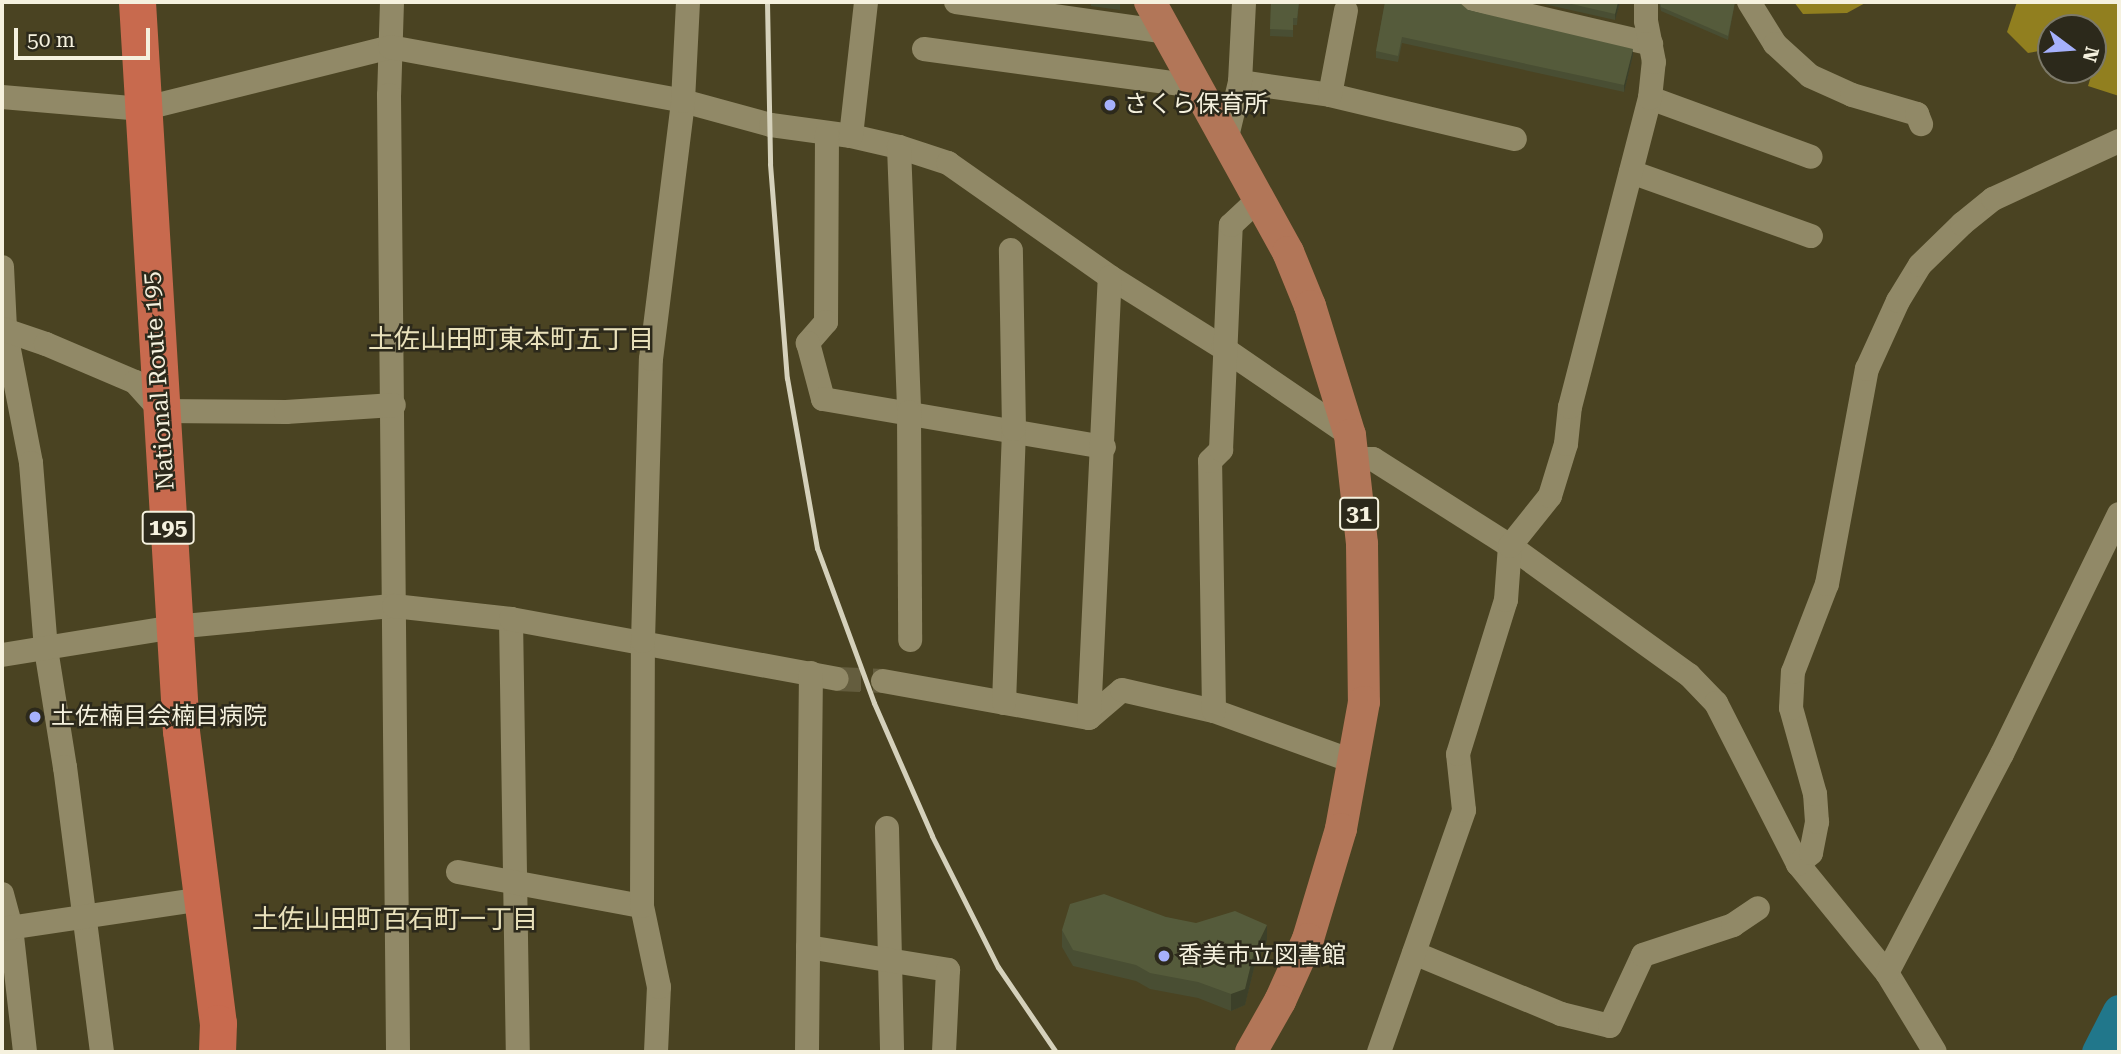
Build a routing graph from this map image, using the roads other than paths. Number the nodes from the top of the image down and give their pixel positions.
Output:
1 (137, 2) edge
2 (392, 2) edge
3 (688, 2) edge
4 (866, 2) edge
5 (956, 2) edge
6 (1150, 2) edge
7 (1244, 2) edge
8 (1471, 2) edge
9 (1646, 2) edge
10 (1749, 2) edge
11 (1345, 9) dead end
12 (1166, 32) junction
13 (1651, 44) junction
14 (390, 47) junction
15 (924, 49) dead end
16 (1240, 82) junction
17 (1195, 86) junction
18 (1331, 95) junction
19 (2, 97) edge
20 (1650, 98) junction
21 (683, 101) junction
22 (142, 109) junction
23 (1921, 124) dead end
24 (839, 135) junction
25 (1515, 139) dead end
26 (1226, 141) junction
27 (2119, 141) edge
28 (899, 147) junction
29 (1811, 157) dead end
30 (1631, 172) junction
31 (1258, 200) junction
32 (1811, 236) dead end
33 (1010, 250) dead end
34 (2, 267) edge
35 (1110, 277) junction
36 (4, 329) edge
37 (1223, 348) junction
38 (394, 405) junction
39 (161, 411) junction
40 (909, 412) junction
41 (1014, 429) junction
42 (1104, 447) junction
43 (1352, 447) junction
44 (2119, 514) edge
45 (1510, 546) junction
46 (394, 606) junction
47 (511, 619) junction
48 (174, 627) junction
49 (910, 639) dead end
50 (643, 641) junction
51 (46, 649) junction
52 (2, 655) edge
53 (811, 673) junction
54 (837, 679) tunnel mouth
55 (883, 681) tunnel mouth
56 (1004, 703) junction
57 (1214, 711) junction
58 (1089, 718) junction
59 (1355, 762) junction
60 (887, 828) dead end
61 (1798, 864) junction
62 (458, 872) dead end
63 (514, 883) junction
64 (2, 894) edge
65 (202, 899) junction
66 (642, 906) junction
67 (1758, 908) dead end
68 (85, 916) junction
69 (6, 928) edge
70 (808, 947) junction
71 (1414, 953) junction
72 (890, 960) junction
73 (1887, 973) junction
74 (219, 1043) edge
75 (26, 1052) edge
76 (102, 1052) edge
77 (398, 1052) edge
78 (518, 1052) edge
79 (656, 1052) edge
80 (807, 1052) edge
81 (892, 1052) edge
82 (944, 1052) edge
83 (1251, 1052) edge
84 (1378, 1052) edge
85 (1935, 1052) edge

1 - 22 highway, National Route 195 / 195
2 - 14 street
3 - 21 street
4 - 24 street
5 - 12 street
6 - 12 main road, 31
7 - 16 street
8 - 13 street
9 - 13 street
10 - 23 street
11 - 18 street
12 - 17 main road, 31
13 - 20 street
14 - 21 street
14 - 22 street
14 - 38 street
15 - 17 street
16 - 18 street
16 - 26 street
17 - 26 main road, 31
18 - 25 street
19 - 22 street
20 - 29 street
20 - 30 street
21 - 24 street
21 - 50 street
22 - 39 highway, National Route 195 / 195
24 - 28 street
24 - 40 street
26 - 31 main road, 31
27 - 61 street
28 - 35 street
28 - 40 street
30 - 32 street
30 - 45 street
31 - 37 street
31 - 43 main road, 31
33 - 41 street
34 - 36 street
35 - 37 street
35 - 42 street
36 - 39 street
36 - 51 street
37 - 43 street
37 - 57 street
38 - 39 street
38 - 46 street
39 - 48 highway, National Route 195 / 195
40 - 41 street
40 - 49 street
41 - 42 street
41 - 56 street
42 - 58 street
43 - 45 street
43 - 59 main road, 31
44 - 73 street
45 - 61 street
45 - 71 street
46 - 47 street
46 - 48 street
46 - 77 street
47 - 50 street
47 - 63 street
48 - 51 street
48 - 65 highway, National Route 195 / 195
50 - 53 street
50 - 66 street
51 - 52 street
51 - 68 street
53 - 54 street
53 - 70 street
55 - 56 street
56 - 58 street
57 - 58 street
57 - 59 street
59 - 83 main road, 31
60 - 72 street
61 - 73 street
62 - 63 street
63 - 66 street
63 - 78 street
64 - 69 street
65 - 68 street
65 - 74 highway, National Route 195 / 195
66 - 79 street
67 - 71 street
68 - 69 street
68 - 76 street
69 - 75 street
70 - 72 street
70 - 80 street
71 - 84 street
72 - 81 street
72 - 82 street
73 - 85 street

